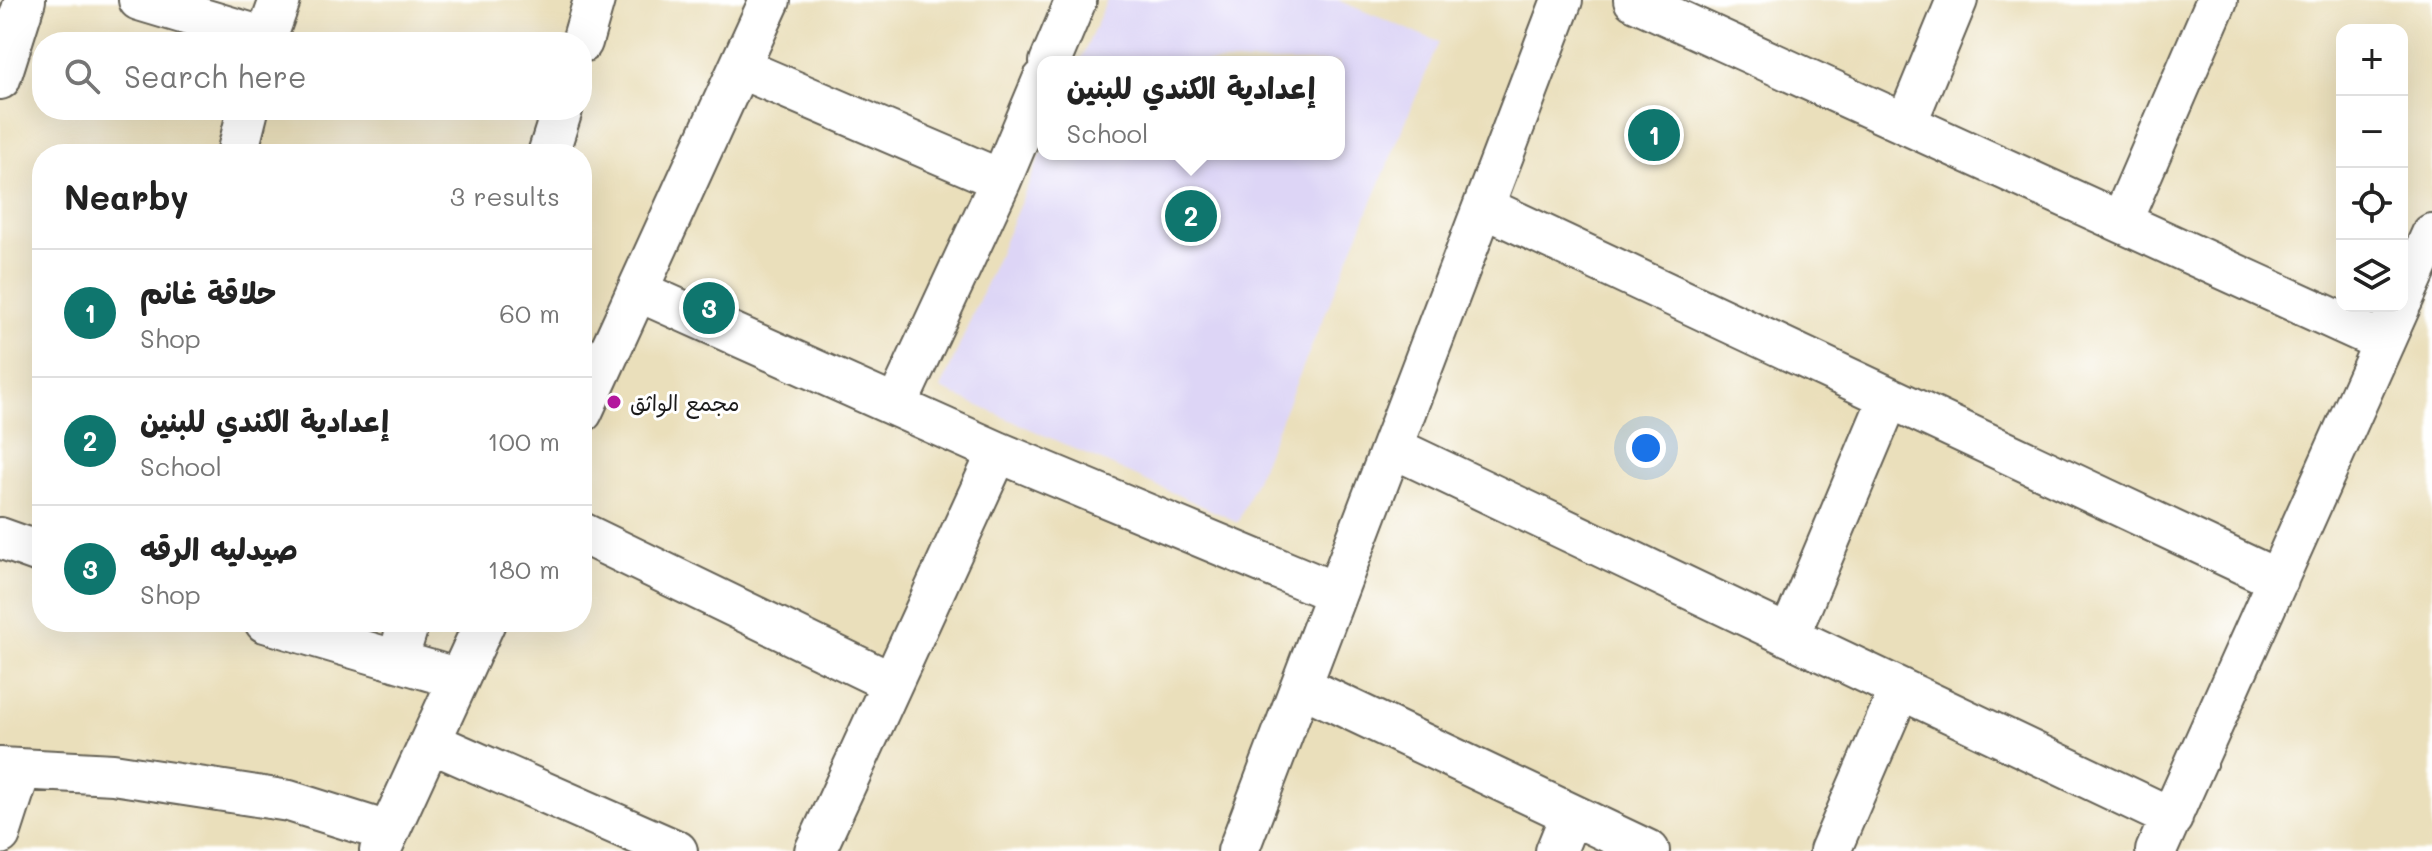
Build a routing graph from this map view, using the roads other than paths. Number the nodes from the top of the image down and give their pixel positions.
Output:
1 (25, 0) edge
2 (139, 0) edge
3 (280, 0) edge
4 (594, 0) edge
5 (770, 0) edge
6 (1076, 0) edge
7 (1562, 0) edge
8 (1634, 0) edge
9 (1957, 0) edge
10 (2217, 0) edge
11 (241, 32) edge
12 (269, 32) edge
13 (585, 32) edge
14 (1053, 56) edge
15 (740, 68) junction
16 (0, 79) edge
17 (1037, 94) edge
18 (246, 120) edge
19 (559, 120) edge
20 (1906, 124) junction
21 (240, 144) edge
22 (551, 144) edge
23 (1001, 180) junction
24 (1484, 207) junction
25 (2121, 222) junction
26 (2432, 234) edge
27 (2408, 288) edge
28 (638, 291) junction
29 (2397, 312) edge
30 (2384, 342) junction
31 (592, 390) edge
32 (1889, 398) junction
33 (897, 404) junction
34 (1392, 447) junction
35 (998, 452) junction
36 (0, 538) edge
37 (592, 538) edge
38 (32, 549) edge
39 (2278, 580) junction
40 (1336, 593) junction
41 (299, 632) edge
42 (406, 632) edge
43 (480, 632) edge
44 (1789, 636) junction
45 (397, 661) junction
46 (459, 679) junction
47 (890, 682) junction
48 (1301, 686) junction
49 (1900, 689) junction
50 (430, 742) junction
51 (10, 769) edge
52 (1571, 814) junction
53 (0, 834) edge
54 (2164, 835) edge
55 (384, 842) edge
56 (677, 851) edge
57 (815, 851) edge
58 (1238, 851) edge
59 (1556, 851) edge
60 (1649, 851) edge
61 (1830, 851) edge

1 - 16 street
2 - 11 street
3 - 12 street
4 - 13 street
5 - 15 street
6 - 14 street
7 - 24 street
8 - 20 street
9 - 20 street
10 - 25 street
15 - 23 street
15 - 28 street
17 - 23 street
18 - 21 street
19 - 22 street
20 - 25 street
23 - 33 street
24 - 32 street
24 - 34 street
25 - 30 street
26 - 27 street
28 - 31 street
28 - 33 street
29 - 30 street
30 - 39 street
32 - 39 street
32 - 44 street
33 - 35 street
34 - 40 street
34 - 44 street
35 - 40 street
35 - 47 street
36 - 38 street
37 - 47 street
39 - 54 street
40 - 48 street
41 - 45 street
42 - 45 street
43 - 46 street
44 - 49 street
45 - 46 street
46 - 50 street
47 - 57 street
48 - 52 street
48 - 58 street
49 - 54 street
49 - 61 street
50 - 55 street
50 - 56 street
51 - 53 street
51 - 55 street
52 - 59 street
52 - 60 street

